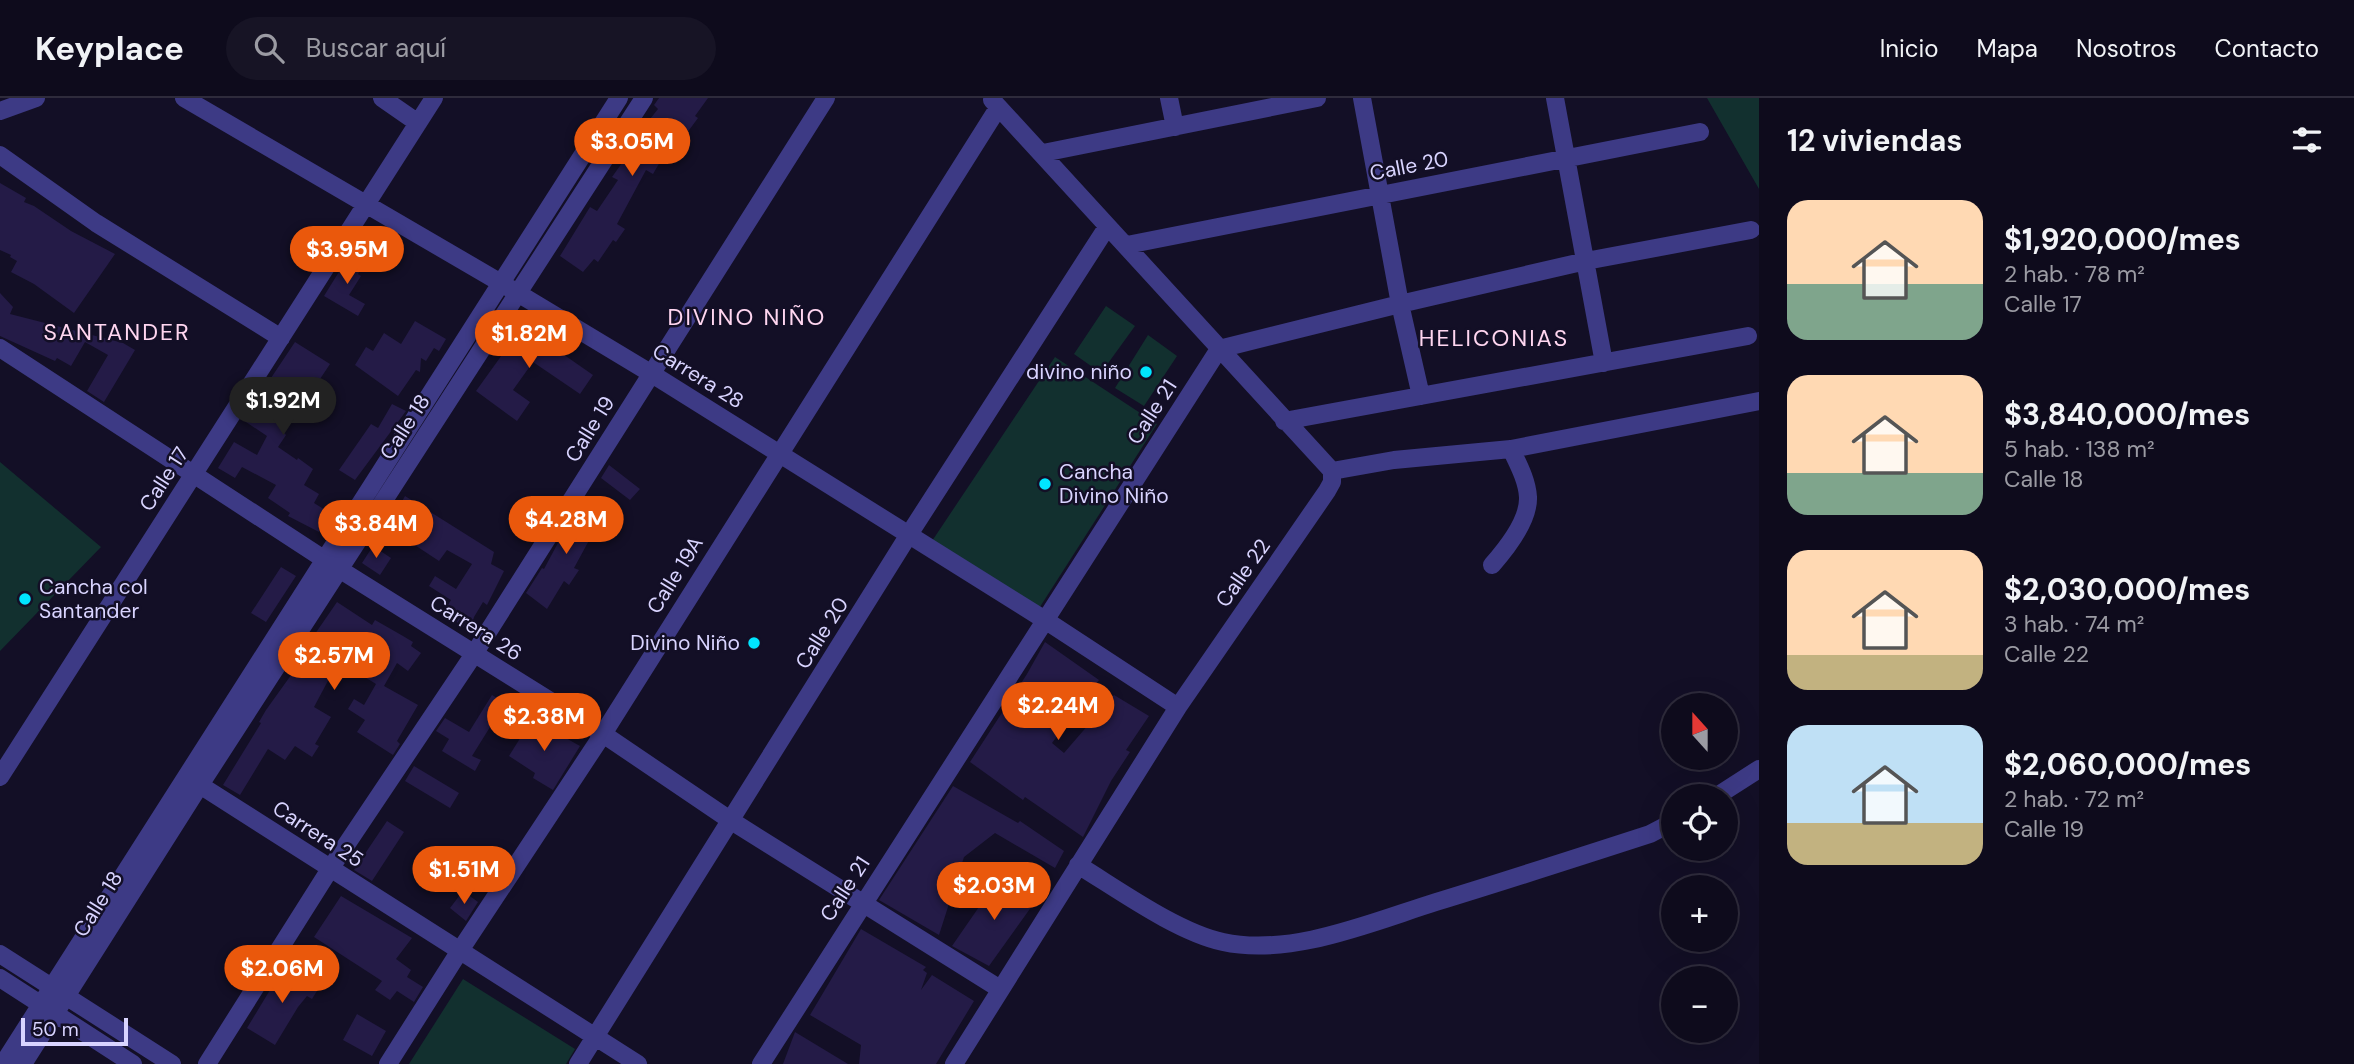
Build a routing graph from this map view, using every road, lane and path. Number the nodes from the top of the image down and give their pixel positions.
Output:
1 (36, 98) edge
2 (184, 98) edge
3 (382, 98) edge
4 (434, 98) edge
5 (619, 98) edge
6 (644, 98) edge
7 (826, 98) edge
8 (1169, 98) edge
9 (1318, 98) edge
10 (1362, 98) edge
11 (1555, 98) edge
12 (994, 103) edge
13 (5, 105) edge
14 (418, 124) junction
15 (1175, 127) junction
16 (1699, 132) dead end
17 (1043, 153) junction
18 (0, 155) edge
19 (1565, 157) junction
20 (1378, 195) junction
21 (366, 204) junction
22 (1107, 227) junction
23 (1751, 230) dead end
24 (1127, 246) junction
25 (1586, 261) junction
26 (501, 283) junction
27 (519, 293) junction
28 (1400, 304) junction
29 (1748, 336) dead end
30 (281, 338) junction
31 (0, 348) edge
32 (1219, 349) junction
33 (1604, 363) junction
34 (652, 374) junction
35 (1421, 396) junction
36 (1759, 401) edge
37 (1284, 421) junction
38 (1511, 449) junction
39 (778, 453) junction
40 (1332, 471) junction
41 (195, 473) junction
42 (908, 536) junction
43 (331, 564) junction
44 (1492, 565) dead end
45 (1045, 620) junction
46 (474, 654) junction
47 (1178, 707) junction
48 (603, 734) junction
49 (1759, 769) edge
50 (0, 777) edge
51 (193, 780) junction
52 (1736, 784) edge
53 (730, 820) junction
54 (1661, 828) edge
55 (1078, 865) junction
56 (330, 869) junction
57 (863, 904) junction
58 (459, 952) junction
59 (0, 954) edge
60 (0, 978) edge
61 (1000, 989) junction
62 (60, 992) junction
63 (48, 1010) junction
64 (594, 1037) junction
65 (3, 1064) edge
66 (23, 1064) edge
67 (133, 1064) edge
68 (172, 1064) edge
69 (207, 1064) edge
70 (388, 1064) edge
71 (578, 1064) edge
72 (638, 1064) edge
73 (761, 1064) edge
74 (954, 1064) edge

1 - 13 street
2 - 21 street, Carrera 28
3 - 14 street
4 - 14 street, Calle 17
5 - 26 street, Calle 18
6 - 27 street, Calle 18
7 - 34 street, Calle 19
8 - 15 street
9 - 15 street
10 - 20 street
11 - 19 street
12 - 17 street
12 - 39 street, Calle 19A
14 - 21 street, Calle 17
15 - 17 street
16 - 19 street, Calle 20
17 - 22 street
18 - 30 street
19 - 20 street, Calle 20
19 - 25 street
20 - 24 street, Calle 20
20 - 28 street
21 - 26 street, Carrera 28
21 - 30 street, Calle 17
22 - 24 street
22 - 42 street, Calle 20
23 - 25 street
24 - 32 street
25 - 28 street
25 - 33 street
26 - 27 street, Carrera 28
26 - 43 street, Calle 18
27 - 34 street, Carrera 28
27 - 43 street, Calle 18
28 - 32 street
28 - 35 street
29 - 33 street
30 - 41 street, Calle 17
31 - 41 street, Carrera 26
32 - 37 street
32 - 45 street, Calle 21
33 - 35 street
34 - 39 street, Carrera 28
34 - 46 street, Calle 19
35 - 37 street
36 - 38 street
37 - 40 street
38 - 40 street
38 - 44 street
39 - 42 street, Carrera 28
39 - 48 street, Calle 19A
40 - 47 street, Calle 22
41 - 43 street, Carrera 26
41 - 50 street, Calle 17
42 - 45 street, Carrera 28
42 - 53 street, Calle 20
43 - 46 street, Carrera 26
43 - 51 street, Calle 18
45 - 47 street, Carrera 28
45 - 57 street, Calle 21
46 - 48 street, Carrera 26
46 - 56 street, Calle 19
47 - 55 street, Calle 22
48 - 53 street, Carrera 26
48 - 58 street, Calle 19A
49 - 52 street
51 - 56 street, Carrera 25
51 - 62 street, Calle 18
53 - 57 street, Carrera 26
53 - 64 street, Calle 20
54 - 55 street
55 - 61 street, Calle 22
56 - 58 street, Carrera 25
56 - 69 street, Calle 19
57 - 61 street, Carrera 26
57 - 73 street, Calle 21
58 - 64 street, Carrera 25
58 - 70 street, Calle 19A
59 - 62 street
60 - 63 street
61 - 74 street, Calle 22
62 - 63 street, Calle 18
62 - 68 street
63 - 65 street, Calle 18
63 - 66 street, Calle 18
63 - 67 street
64 - 71 street, Calle 20
64 - 72 street, Carrera 25

